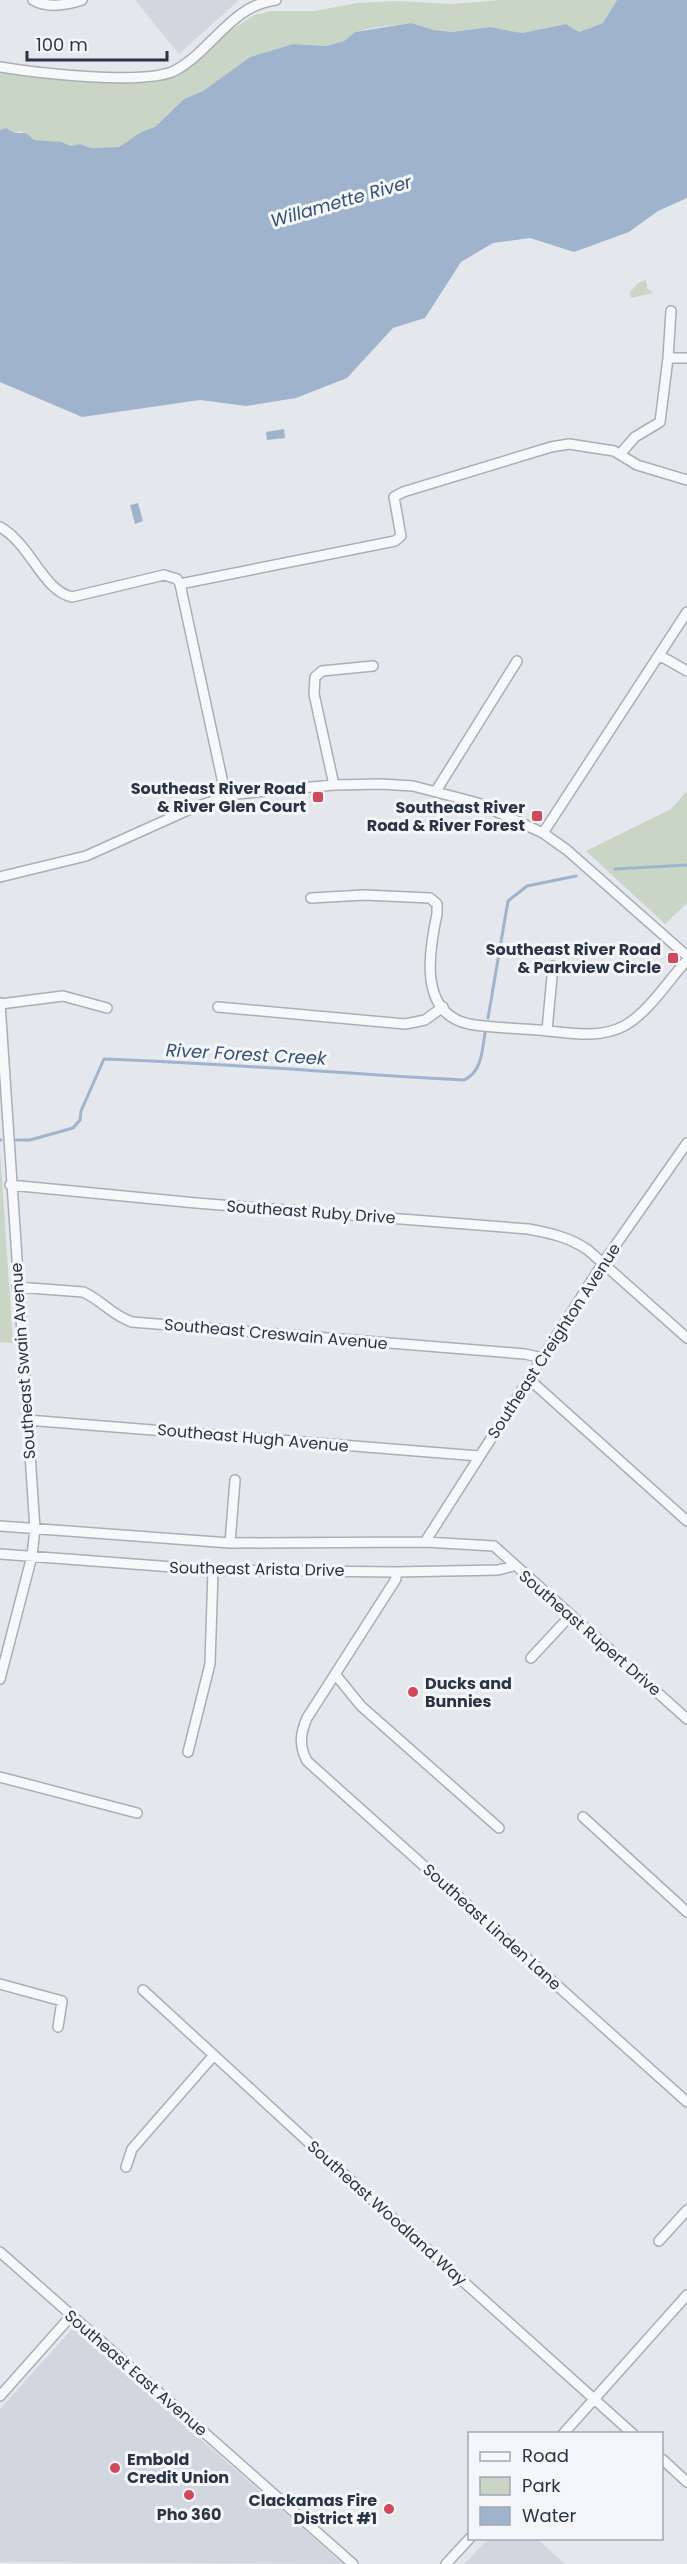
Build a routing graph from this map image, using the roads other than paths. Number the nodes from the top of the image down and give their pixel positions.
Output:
1 (33, 0) edge
2 (82, 0) edge
3 (276, 0) edge
4 (0, 67) edge
5 (671, 311) dead end
6 (668, 358) junction
7 (687, 358) edge
8 (621, 453) junction
9 (687, 480) edge
10 (0, 527) edge
11 (180, 584) junction
12 (687, 612) edge
13 (659, 655) junction
14 (517, 662) dead end
15 (373, 666) dead end
16 (687, 671) edge
17 (334, 785) junction
18 (436, 791) junction
19 (226, 797) junction
20 (543, 833) junction
21 (0, 877) edge
22 (311, 898) dead end
23 (687, 958) edge
24 (553, 966) dead end
25 (0, 1004) edge
26 (218, 1007) dead end
27 (443, 1007) junction
28 (107, 1008) dead end
29 (547, 1030) junction
30 (687, 1143) edge
31 (10, 1185) junction
32 (603, 1263) junction
33 (17, 1287) junction
34 (687, 1338) edge
35 (543, 1358) junction
36 (530, 1380) junction
37 (27, 1419) junction
38 (479, 1456) junction
39 (235, 1480) dead end
40 (687, 1521) edge
41 (0, 1526) edge
42 (35, 1529) junction
43 (425, 1542) junction
44 (230, 1543) junction
45 (494, 1546) joint
46 (0, 1554) edge
47 (32, 1556) junction
48 (513, 1566) junction
49 (213, 1570) junction
50 (396, 1572) junction
51 (570, 1616) junction
52 (531, 1658) dead end
53 (335, 1674) junction
54 (0, 1679) edge
55 (687, 1719) edge
56 (188, 1752) dead end
57 (0, 1777) edge
58 (137, 1813) dead end
59 (583, 1817) dead end
60 (499, 1828) dead end
61 (687, 1912) edge
62 (0, 1984) edge
63 (143, 1990) dead end
64 (58, 2027) dead end
65 (214, 2055) junction
66 (687, 2102) edge
67 (126, 2167) dead end
68 (687, 2210) edge
69 (659, 2241) dead end
70 (0, 2253) edge
71 (687, 2295) edge
72 (71, 2316) junction
73 (0, 2396) edge
74 (594, 2398) junction
75 (564, 2432) edge
76 (632, 2432) edge
77 (663, 2460) edge
78 (687, 2482) edge
79 (468, 2540) edge
80 (353, 2564) edge
81 (446, 2564) edge

1 - 2 street
3 - 4 street
5 - 6 street
6 - 7 street
6 - 8 street
8 - 9 street
8 - 11 street
10 - 11 street
11 - 19 street
12 - 13 street
13 - 16 street
13 - 20 street
14 - 18 street
15 - 17 street
17 - 18 street
17 - 19 street
18 - 20 street
19 - 21 street
20 - 23 street
22 - 27 street
23 - 29 street
24 - 29 street
25 - 28 street
25 - 31 street, Southeast Swain Avenue
26 - 27 street
27 - 29 street
30 - 32 street, Southeast Creighton Avenue
31 - 32 street, Southeast Ruby Drive
31 - 33 street, Southeast Swain Avenue
32 - 34 street, Southeast Ruby Drive
32 - 35 street, Southeast Creighton Avenue
33 - 35 street, Southeast Creswain Avenue
33 - 37 street, Southeast Swain Avenue
35 - 36 street, Southeast Creighton Avenue
36 - 38 street, Southeast Creighton Avenue
36 - 40 street
37 - 38 street, Southeast Hugh Avenue
37 - 42 street, Southeast Swain Avenue
38 - 43 street, Southeast Creighton Avenue
39 - 44 street
41 - 42 street, Southeast Arista Drive
42 - 44 street, Southeast Arista Drive
42 - 47 street, Southeast Swain Avenue
43 - 44 street, Southeast Arista Drive
43 - 45 street, Southeast Arista Drive
45 - 48 street, Southeast Rupert Drive
46 - 47 street, Southeast Arista Drive
47 - 49 street, Southeast Arista Drive
47 - 54 street, Southeast Swain Avenue
48 - 50 street, Southeast Arista Drive
48 - 51 street, Southeast Rupert Drive
49 - 50 street, Southeast Arista Drive
49 - 56 street
50 - 53 street
51 - 52 street
51 - 55 street, Southeast Rupert Drive
53 - 60 street
53 - 66 street, Southeast Linden Lane
57 - 58 street
59 - 61 street
62 - 64 street
63 - 65 street, Southeast Woodland Way
65 - 67 street
65 - 74 street, Southeast Woodland Way
68 - 69 street
70 - 72 street, Southeast East Avenue
71 - 74 street
72 - 73 street
72 - 80 street, Southeast East Avenue
74 - 75 street
74 - 76 street, Southeast Woodland Way
77 - 78 street
79 - 81 street

